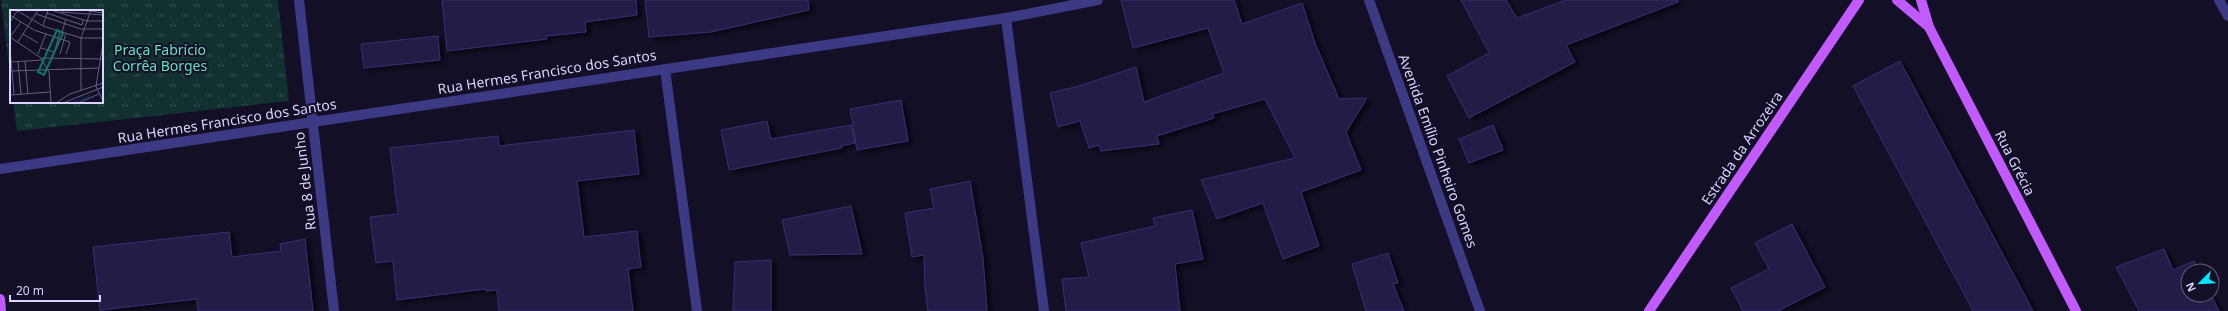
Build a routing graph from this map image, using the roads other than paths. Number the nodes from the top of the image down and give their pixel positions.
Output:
1 (299, 0) edge
2 (1098, 0) edge
3 (1370, 0) edge
4 (1859, 0) edge
5 (1897, 0) edge
6 (1921, 0) edge
7 (2219, 0) edge
8 (2228, 16) edge
9 (1006, 18) junction
10 (1929, 27) junction
11 (665, 69) junction
12 (312, 122) junction
13 (0, 169) edge
14 (0, 299) edge
15 (1, 311) edge
16 (334, 311) edge
17 (697, 311) edge
18 (1044, 311) edge
19 (1480, 311) edge
20 (1649, 311) edge
21 (2076, 311) edge

1 - 12 street, Rua 8 de Junho
2 - 9 street, Rua Hermes Francisco dos Santos
3 - 19 street, Avenida Emílio Pinheiro Gomes
4 - 20 main road, Estrada da Arrozeira
5 - 10 main road, Rua Grécia
6 - 10 main road, Rua Grécia
7 - 8 street
9 - 11 street, Rua Hermes Francisco dos Santos
9 - 18 street
10 - 21 main road, Rua Grécia
11 - 12 street, Rua Hermes Francisco dos Santos
11 - 17 street
12 - 13 street, Rua Hermes Francisco dos Santos
12 - 16 street, Rua 8 de Junho
14 - 15 main road

